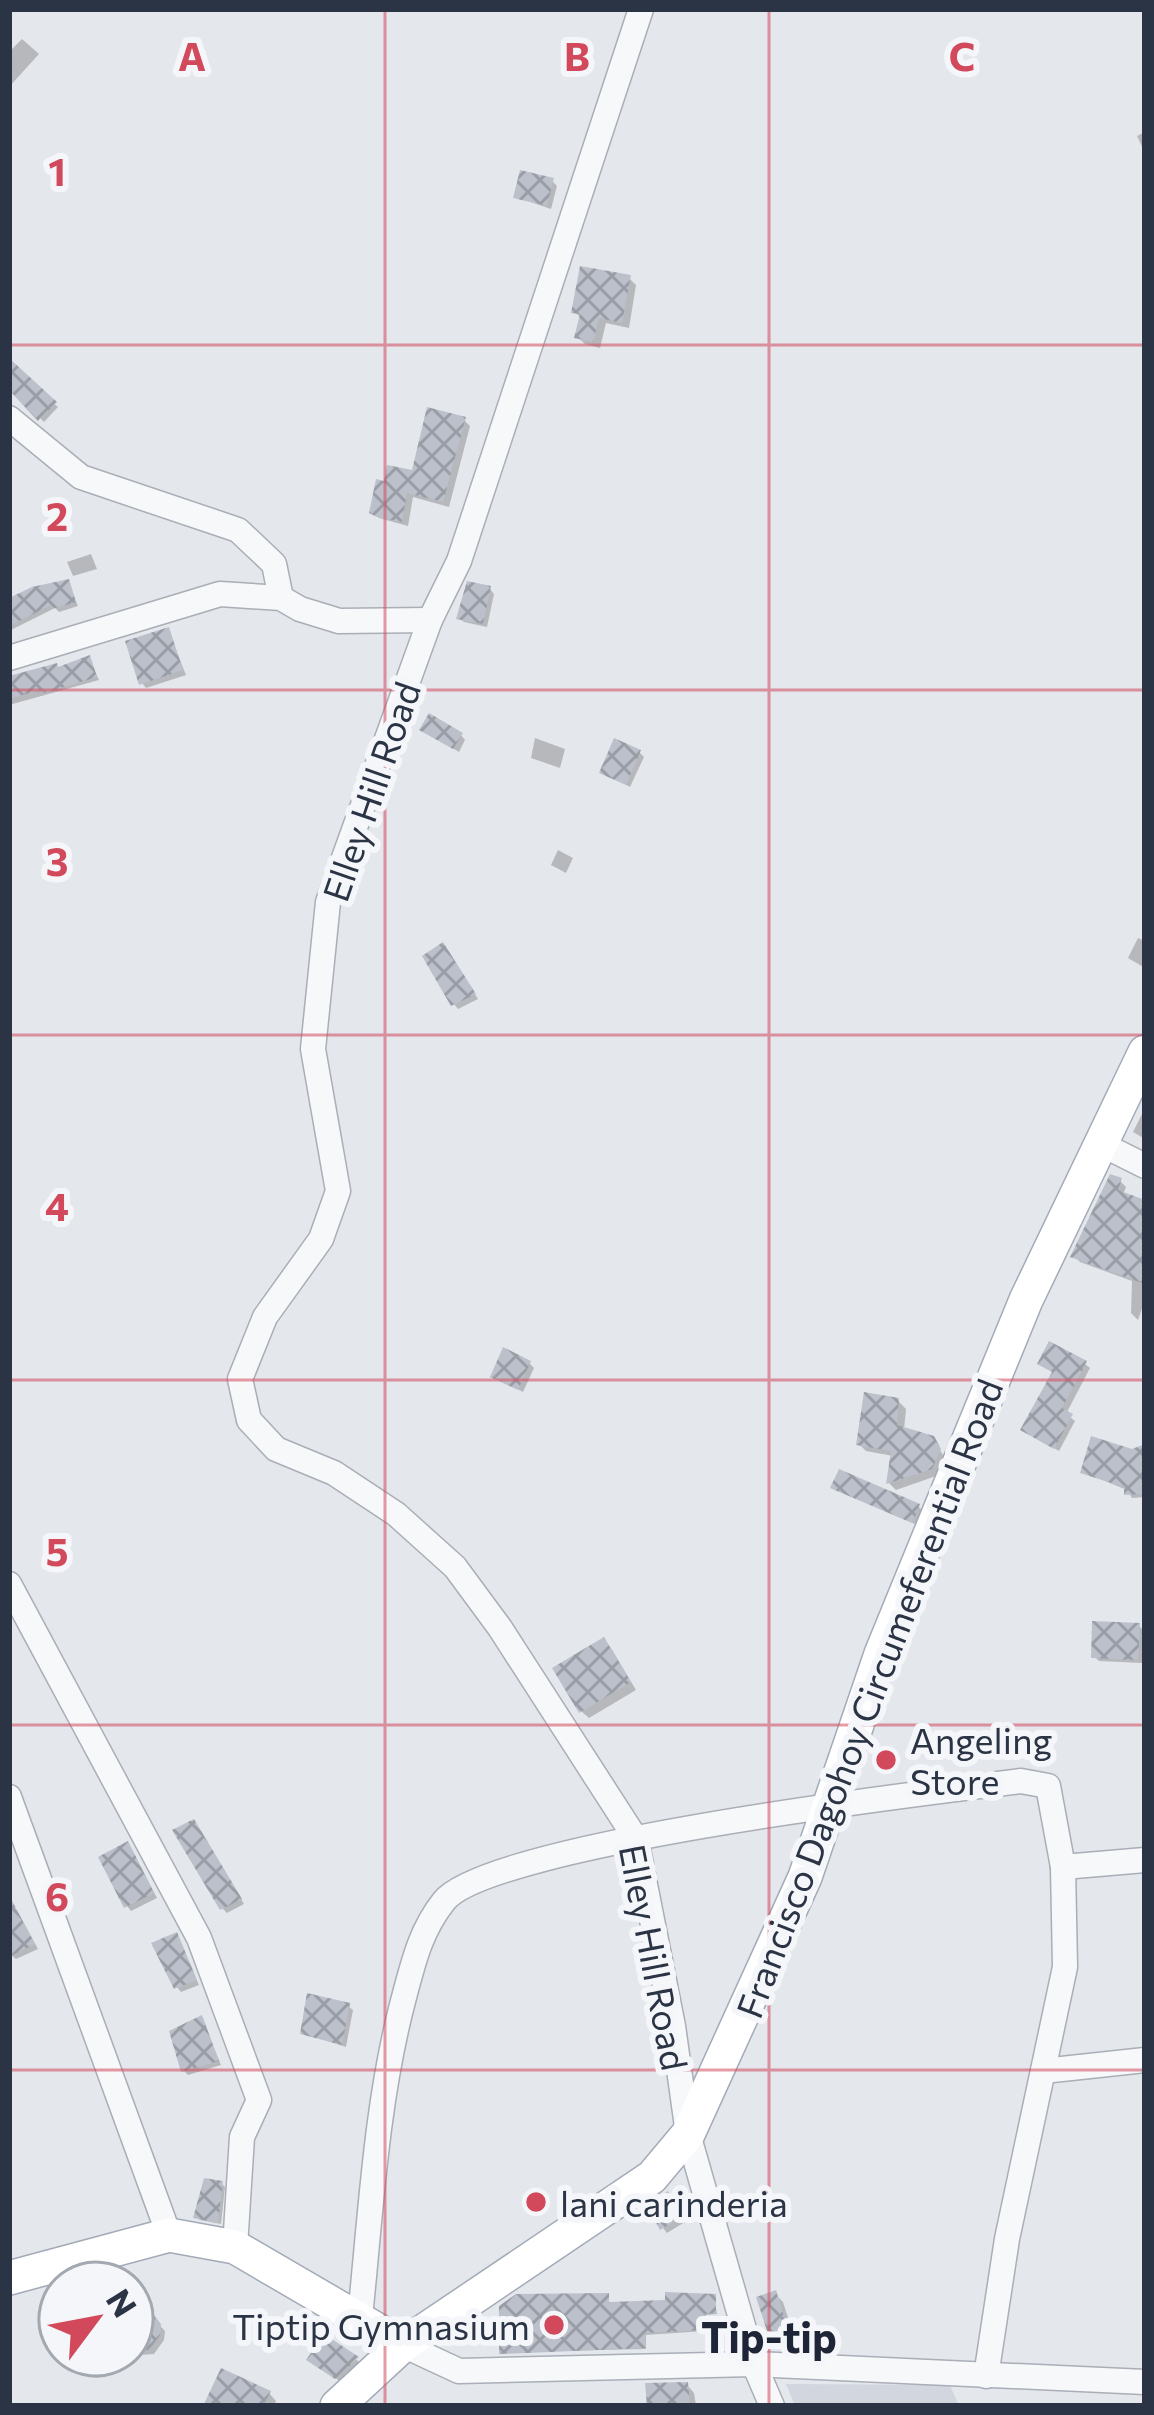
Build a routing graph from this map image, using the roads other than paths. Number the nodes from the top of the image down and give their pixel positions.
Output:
1 (640, 9) edge
2 (9, 418) edge
3 (281, 598) junction
4 (430, 620) junction
5 (9, 658) edge
6 (1145, 1052) edge
7 (1101, 1144) junction
8 (1145, 1166) edge
9 (9, 1584) edge
10 (9, 1796) edge
11 (832, 1804) junction
12 (636, 1839) junction
13 (1145, 1860) edge
14 (1063, 1867) junction
15 (1145, 2060) edge
16 (1043, 2071) junction
17 (688, 2134) junction
18 (170, 2236) junction
19 (235, 2247) junction
20 (9, 2278) edge
21 (360, 2317) junction
22 (403, 2344) junction
23 (754, 2365) junction
24 (986, 2376) junction
25 (1145, 2382) edge
26 (337, 2406) edge
27 (772, 2406) edge

1 - 4 street, Elley Hill Road
2 - 3 street
3 - 4 street
3 - 5 street
4 - 12 street, Elley Hill Road
6 - 7 main road, Francisco Dagohoy Circumeferential Road
7 - 8 street
7 - 11 main road, Francisco Dagohoy Circumeferential Road
9 - 19 street
10 - 18 street
11 - 12 street
11 - 14 street
11 - 17 main road, Francisco Dagohoy Circumeferential Road
12 - 17 street, Elley Hill Road
12 - 21 street
13 - 14 street
14 - 16 street
15 - 16 street
16 - 24 street
17 - 22 main road, Francisco Dagohoy Circumeferential Road
17 - 23 street, Elley Hill Road
18 - 19 main road
18 - 20 main road
19 - 21 main road
21 - 22 main road
22 - 23 street
22 - 26 main road, Francisco Dagohoy Circumeferential Road
23 - 24 street
23 - 27 street, Elley Hill Road
24 - 25 street

